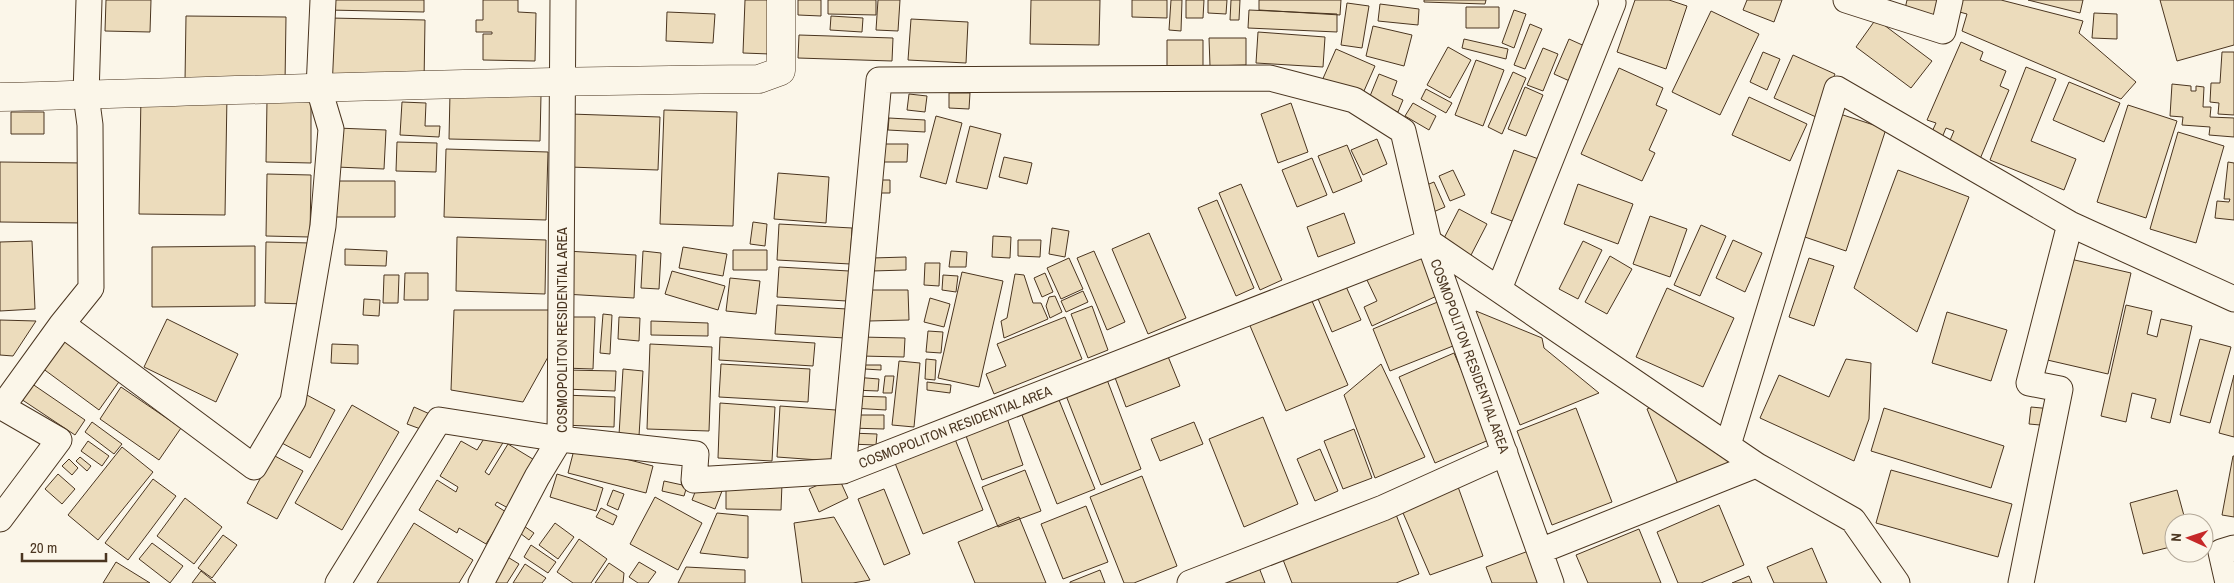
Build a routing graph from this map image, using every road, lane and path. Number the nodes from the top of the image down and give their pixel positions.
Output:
1 (89, 0) edge
2 (323, 0) edge
3 (563, 0) edge
4 (781, 0) edge
5 (1611, 0) edge
6 (1846, 0) edge
7 (1950, 0) edge
8 (562, 81) junction
9 (319, 89) junction
10 (86, 94) junction
11 (0, 97) edge
12 (2070, 224) junction
13 (1429, 242) junction
14 (1498, 289) junction
15 (2234, 299) edge
16 (62, 324) junction
17 (560, 439) junction
18 (1728, 445) junction
19 (1505, 453) junction
20 (1756, 465) junction
21 (843, 471) junction
22 (0, 520) edge
23 (2234, 548) edge
24 (1540, 552) junction
25 (338, 583) edge
26 (481, 583) edge
27 (1190, 583) edge
28 (1550, 583) edge
29 (1897, 583) edge
30 (2021, 583) edge
31 (2228, 583) edge

1 - 10 street
2 - 9 street
3 - 8 street, COSMOPOLITON RESIDENTIAL AREA
4 - 8 street
5 - 14 street
6 - 7 street
8 - 9 street
8 - 17 street, COSMOPOLITON RESIDENTIAL AREA
9 - 10 street
9 - 16 street
10 - 11 street
10 - 16 street
12 - 15 street
12 - 18 street
12 - 30 street
13 - 14 street
13 - 19 street, COSMOPOLITON RESIDENTIAL AREA
13 - 21 street, COSMOPOLITON RESIDENTIAL AREA
13 - 21 street
14 - 18 street
16 - 22 street
17 - 21 street, COSMOPOLITON RESIDENTIAL AREA
17 - 25 street
17 - 26 street
18 - 20 street
19 - 24 street, COSMOPOLITON RESIDENTIAL AREA
19 - 27 street
20 - 24 street
20 - 29 street
23 - 31 street
24 - 28 street, COSMOPOLITON RESIDENTIAL AREA

